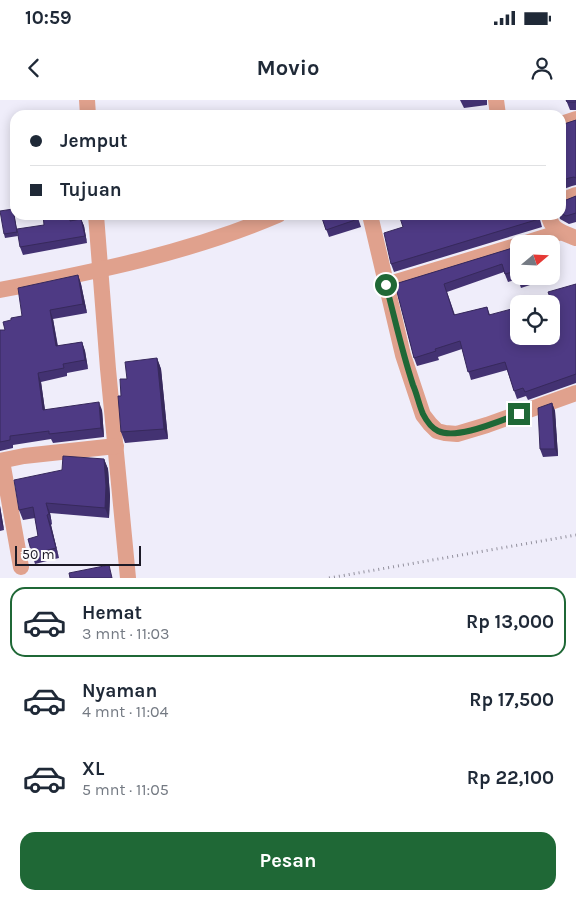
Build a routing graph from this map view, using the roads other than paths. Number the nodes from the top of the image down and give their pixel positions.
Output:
1 (96, 220) edge
2 (267, 220) edge
3 (371, 220) edge
4 (550, 220) edge
5 (568, 235) edge
6 (510, 248) edge
7 (100, 271) junction
8 (386, 285) junction
9 (0, 290) edge
10 (576, 393) edge
11 (116, 446) junction
12 (1, 461) edge
13 (21, 567) dead end
14 (128, 578) edge

1 - 7 street
2 - 7 street
3 - 8 street
4 - 5 street
6 - 8 street
7 - 9 street
7 - 11 street
8 - 10 street
11 - 12 street
11 - 14 street
12 - 13 street

